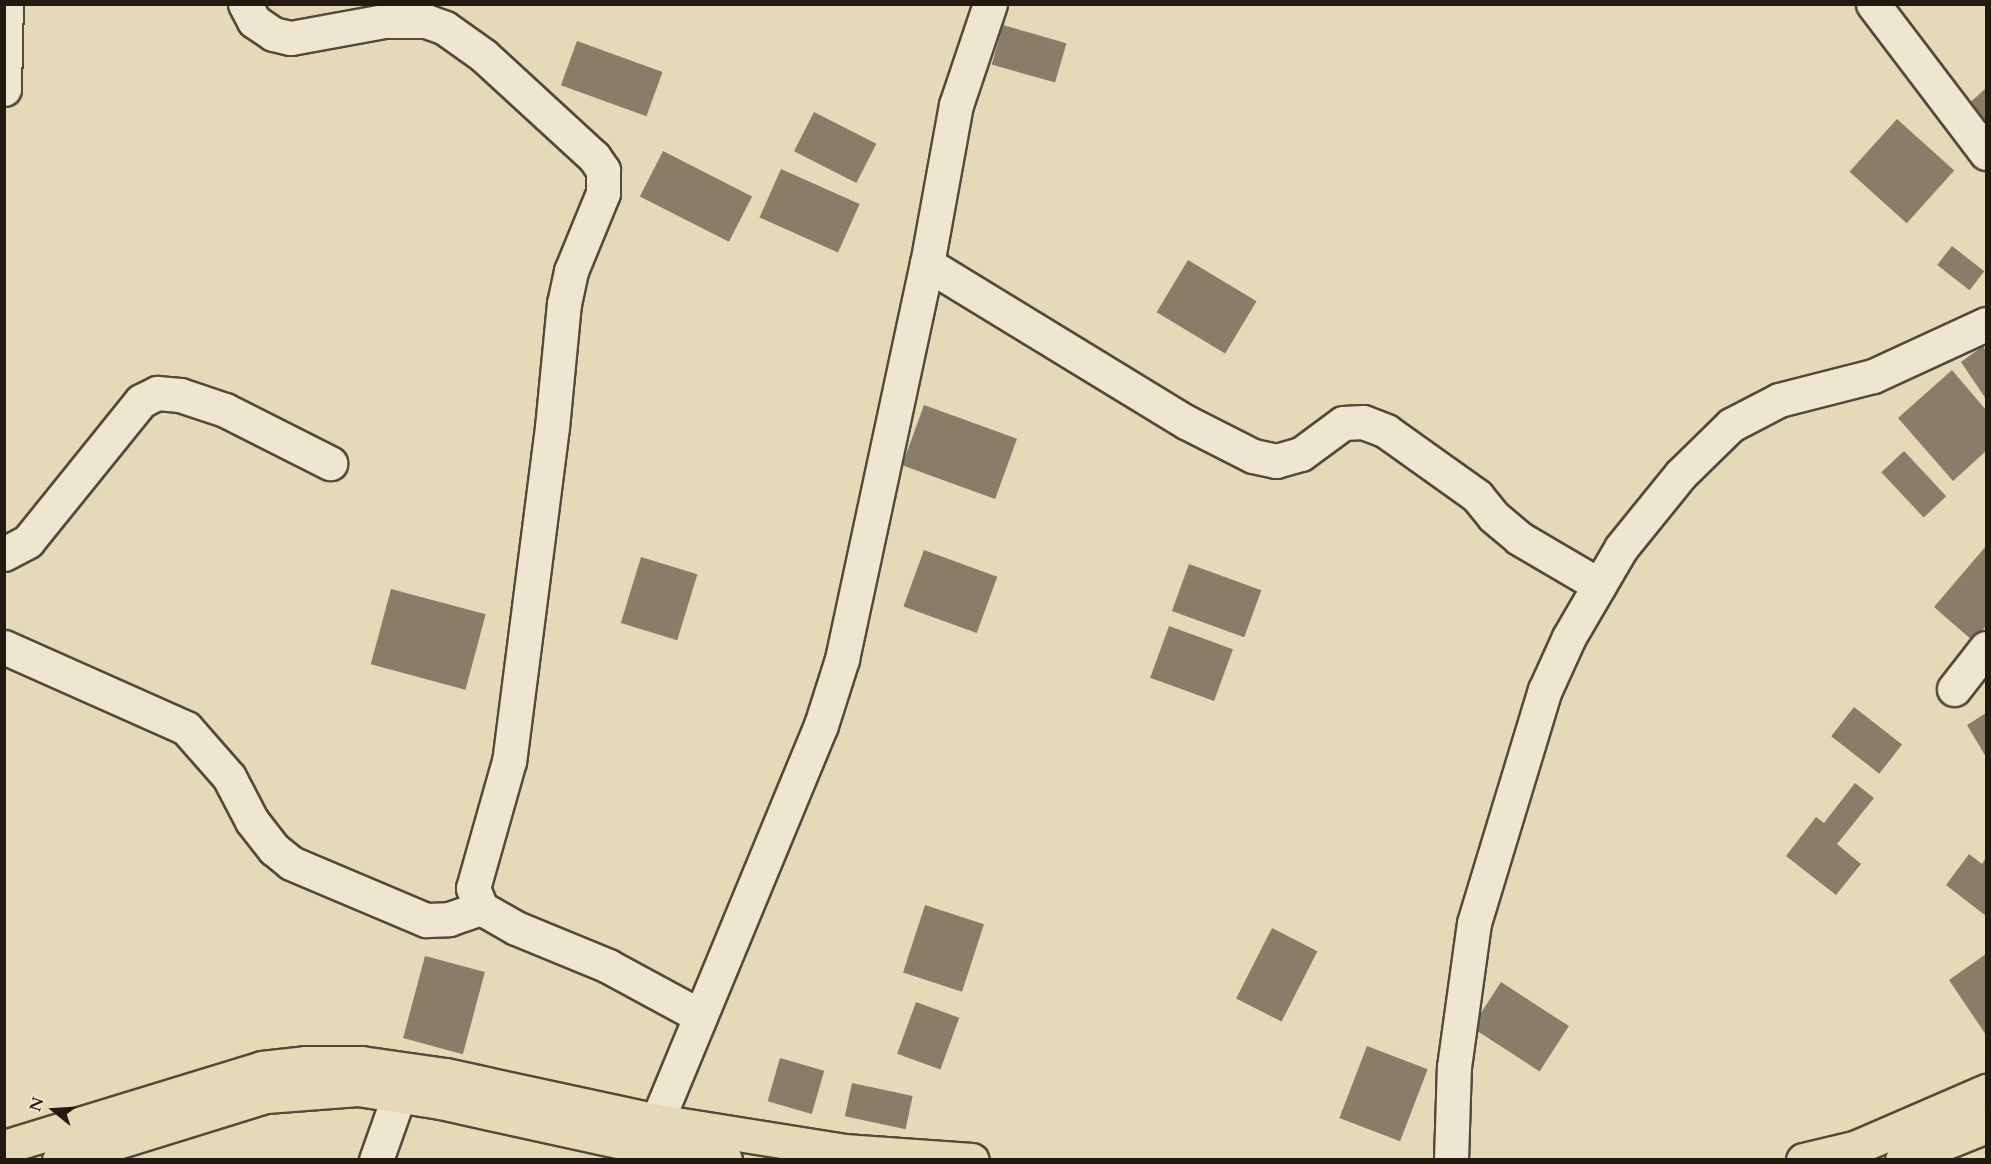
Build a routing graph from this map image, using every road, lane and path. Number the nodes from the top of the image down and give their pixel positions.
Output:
1 (6, 4) edge
2 (245, 4) edge
3 (990, 4) edge
4 (1873, 4) edge
5 (4, 89) edge
6 (1986, 153) edge
7 (927, 264) junction
8 (1986, 324) edge
9 (330, 463) dead end
10 (4, 554) edge
11 (1599, 585) junction
12 (4, 647) edge
13 (1986, 648) edge
14 (1954, 689) dead end
15 (481, 908) junction
16 (700, 1016) junction
17 (1986, 1091) edge
18 (399, 1095) junction
19 (1986, 1126) edge
20 (653, 1135) junction
21 (4, 1147) edge
22 (59, 1160) edge
23 (376, 1160) edge
24 (725, 1160) edge
25 (972, 1160) edge
26 (1451, 1160) edge
27 (1803, 1160) edge
28 (1902, 1160) edge

1 - 5 street
2 - 15 street
3 - 7 street
4 - 6 street
7 - 11 street
7 - 16 street
8 - 11 street
9 - 10 street
11 - 26 street
12 - 15 street
13 - 14 street
15 - 16 street
16 - 20 street
17 - 27 main road
18 - 20 main road
18 - 22 main road
18 - 23 street
19 - 28 main road
20 - 21 main road
20 - 24 main road
20 - 25 main road

